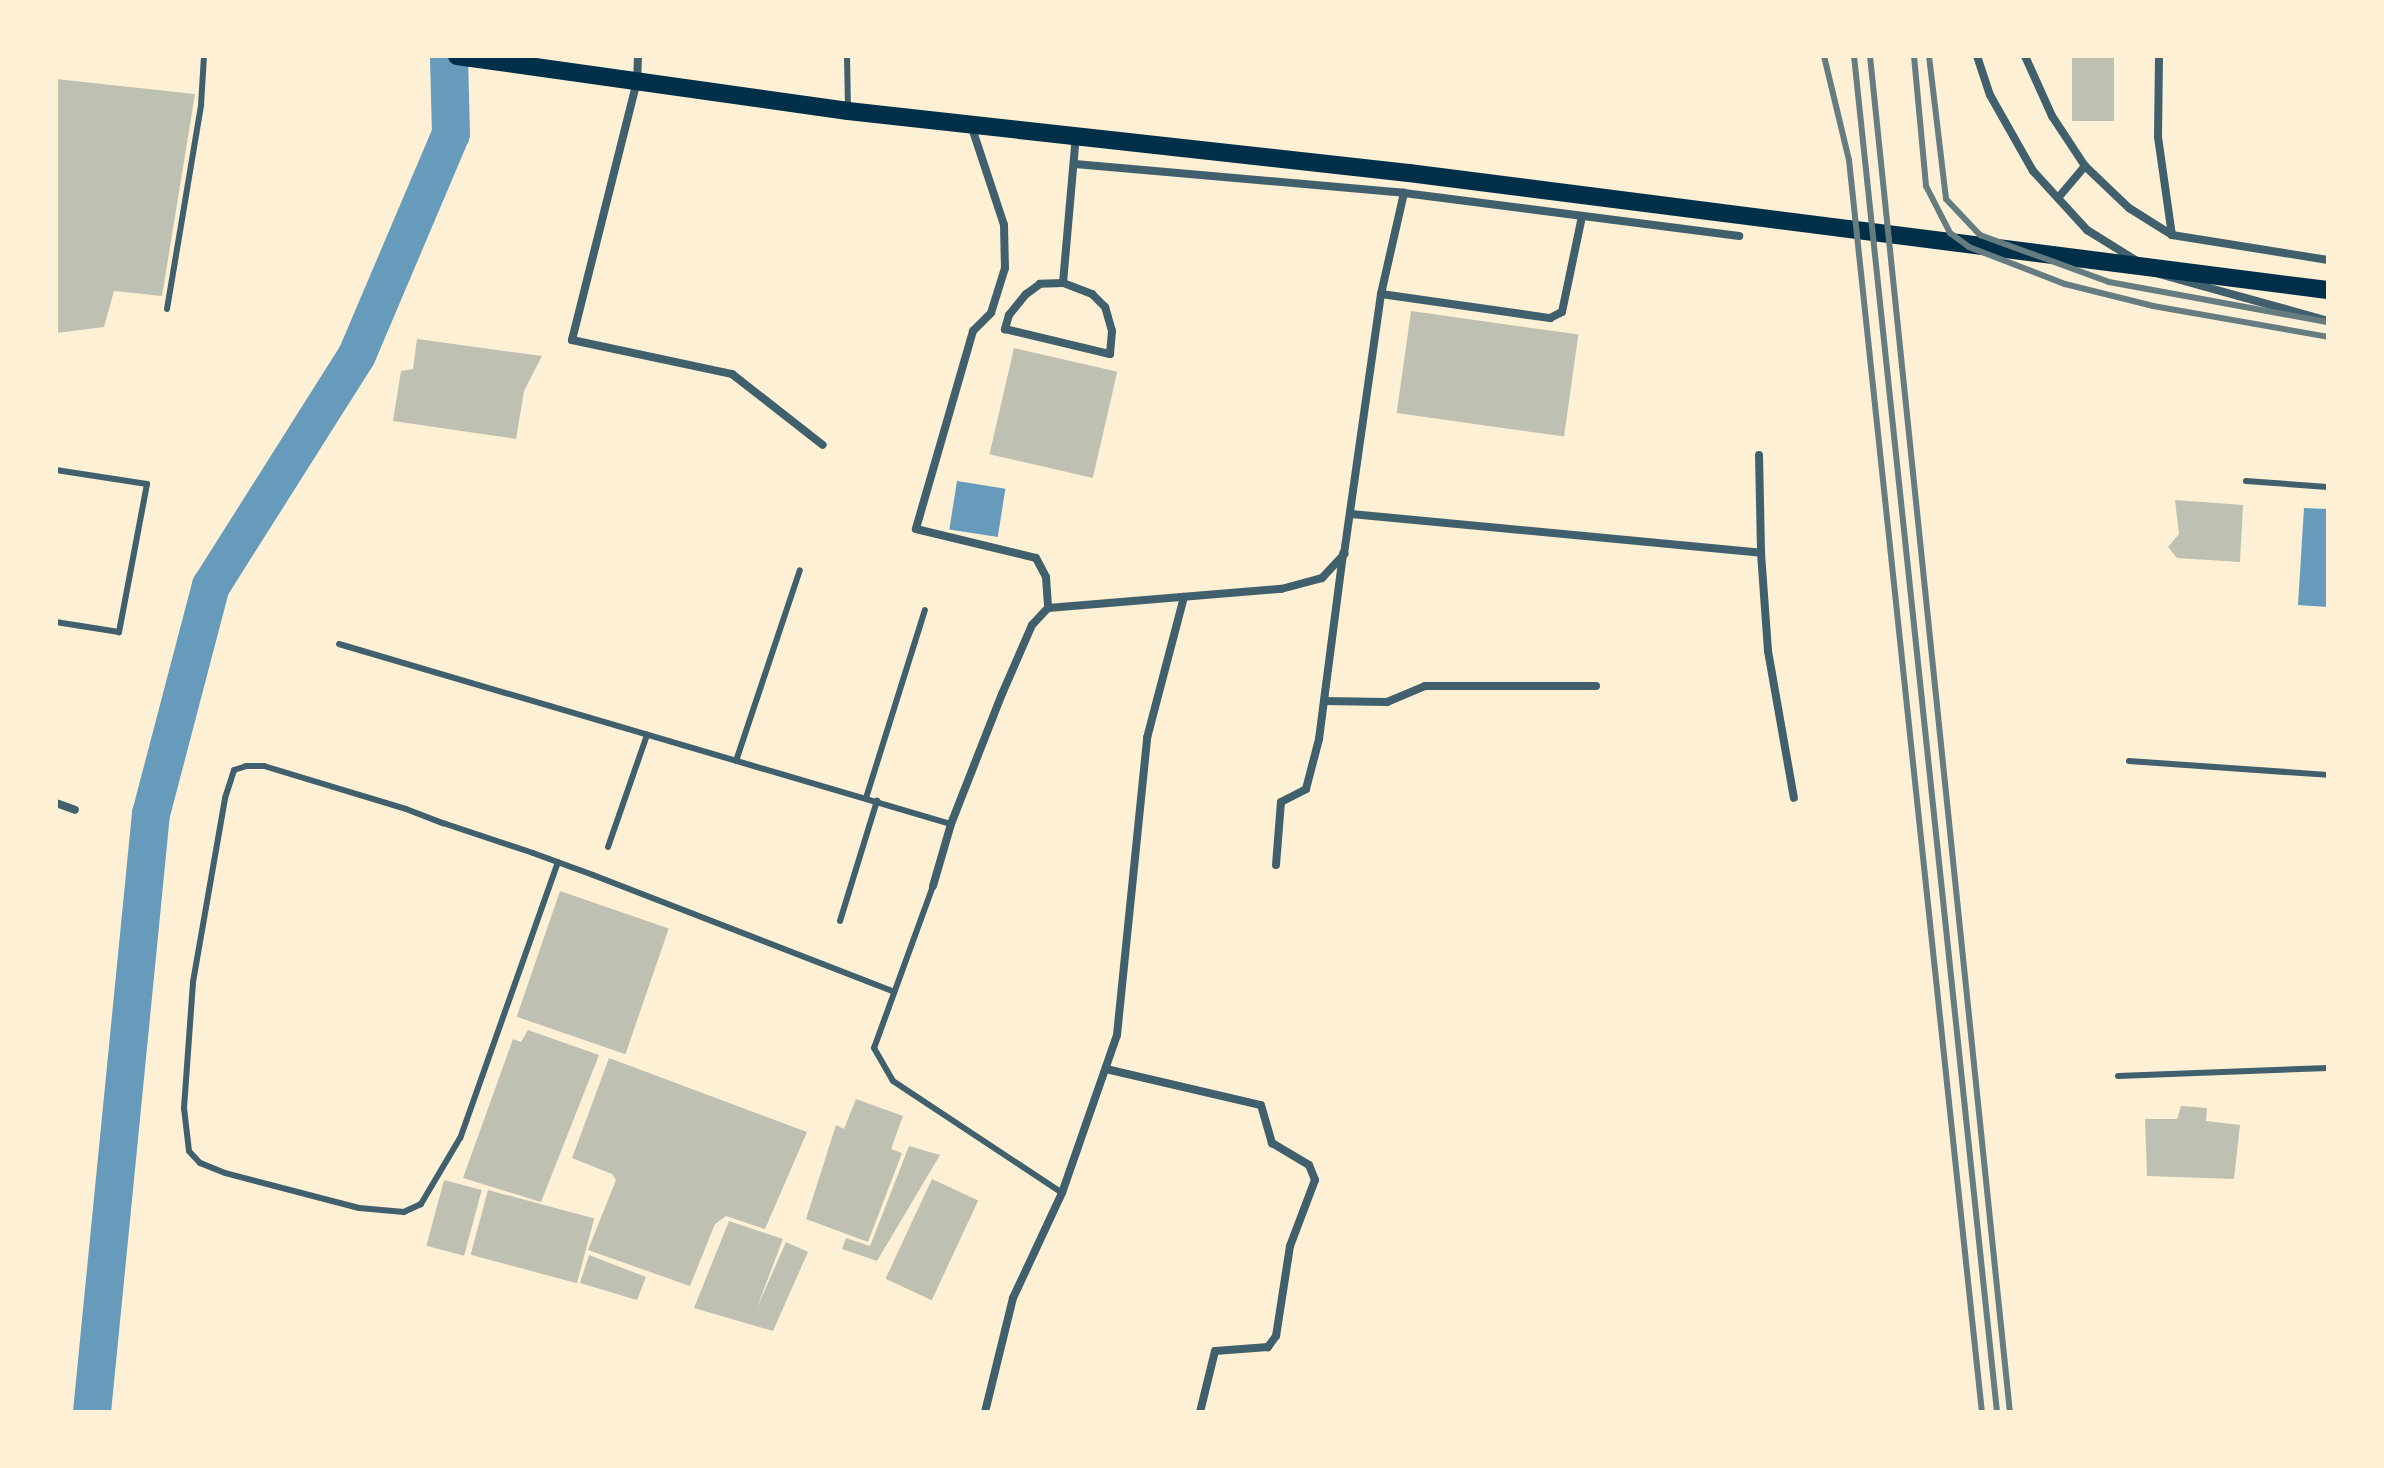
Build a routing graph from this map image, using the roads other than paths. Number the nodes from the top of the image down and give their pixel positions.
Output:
1 (204, 56) edge
2 (457, 56) edge
3 (638, 56) edge
4 (847, 56) edge
5 (1977, 56) edge
6 (2025, 56) edge
7 (2159, 56) edge
8 (629, 81) junction
9 (848, 111) junction
10 (971, 124) junction
11 (1076, 134) junction
12 (1075, 164) junction
13 (2085, 166) junction
14 (1404, 193) junction
15 (2058, 198) junction
16 (1582, 216) junction
17 (2172, 235) junction
18 (1739, 236) dead end
19 (2328, 260) edge
20 (1063, 283) junction
21 (2328, 290) edge
22 (1381, 294) junction
23 (167, 309) dead end
24 (2328, 321) edge
25 (823, 445) dead end
26 (1759, 455) dead end
27 (56, 470) edge
28 (2246, 481) dead end
29 (2328, 487) edge
30 (1351, 514) junction
31 (1761, 553) junction
32 (1344, 554) junction
33 (800, 570) dead end
34 (1184, 597) junction
35 (1048, 608) junction
36 (925, 610) dead end
37 (56, 622) edge
38 (339, 644) dead end
39 (1596, 686) dead end
40 (1324, 701) junction
41 (647, 735) junction
42 (736, 761) junction
43 (2129, 761) dead end
44 (2328, 775) edge
45 (866, 798) junction
46 (1794, 798) dead end
47 (877, 801) junction
48 (56, 803) edge
49 (75, 810) dead end
50 (951, 824) junction
51 (608, 847) dead end
52 (558, 862) junction
53 (1276, 865) dead end
54 (933, 886) joint
55 (840, 921) dead end
56 (894, 992) junction
57 (2328, 1068) edge
58 (1106, 1069) junction
59 (2118, 1076) dead end
60 (1062, 1193) junction
61 (985, 1412) edge
62 (1200, 1412) edge

1 - 23 lane
2 - 8 highway
3 - 8 street
4 - 9 lane
5 - 15 street
6 - 13 street
7 - 17 street
8 - 9 highway
8 - 25 street
9 - 10 highway
10 - 11 highway
10 - 35 street
11 - 12 street
11 - 21 highway
12 - 14 street
12 - 20 street
13 - 15 street
13 - 17 street
14 - 16 street
14 - 22 street
15 - 24 street
16 - 18 street
16 - 22 street
17 - 19 street
20 - 20 street
22 - 30 street
26 - 31 street
27 - 37 lane
28 - 29 lane
30 - 31 street
30 - 32 street
31 - 46 street
32 - 34 street
32 - 40 street
33 - 42 lane
34 - 35 street
34 - 58 street
35 - 50 street
36 - 45 lane
38 - 41 lane
39 - 40 street
40 - 53 street
41 - 42 lane
41 - 51 lane
42 - 45 lane
43 - 44 lane
45 - 47 lane
47 - 50 lane
47 - 55 lane
48 - 49 street
50 - 54 street
52 - 52 lane
52 - 56 lane
54 - 56 lane
56 - 60 lane
57 - 59 lane
58 - 60 street
58 - 62 street
60 - 61 street

